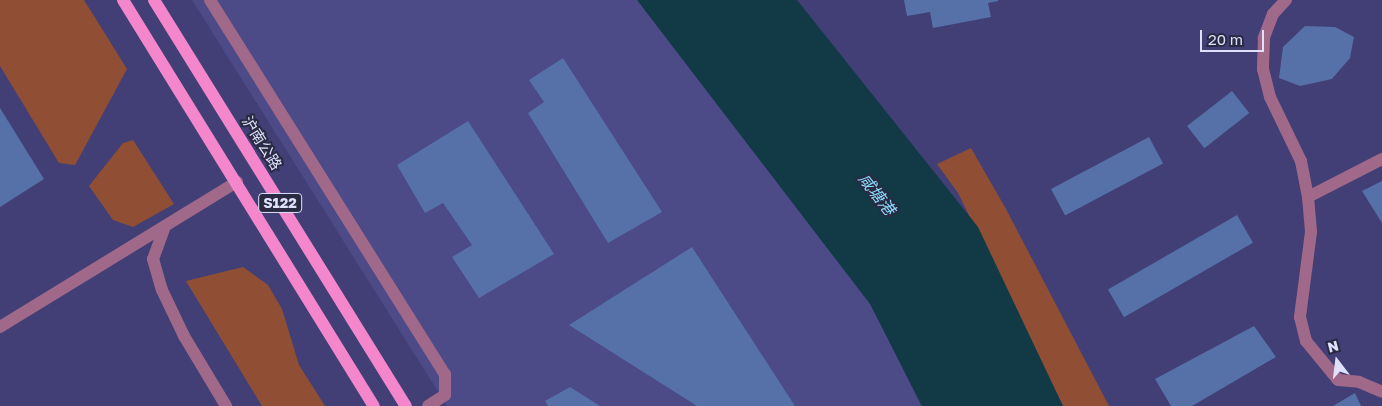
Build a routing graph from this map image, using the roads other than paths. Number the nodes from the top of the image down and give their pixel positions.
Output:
1 (124, 0) edge
2 (154, 0) edge
3 (210, 0) edge
4 (1286, 0) edge
5 (1382, 159) edge
6 (237, 182) junction
7 (1308, 197) junction
8 (164, 229) junction
9 (0, 327) edge
10 (1382, 392) edge
11 (226, 406) edge
12 (374, 406) edge
13 (406, 406) edge
14 (428, 406) edge

1 - 6 main road, S122
2 - 13 main road, 沪南公路 / S122
3 - 14 lane
4 - 7 lane
5 - 7 lane
6 - 8 lane
6 - 12 main road, S122
7 - 10 lane
8 - 9 lane
8 - 11 lane

